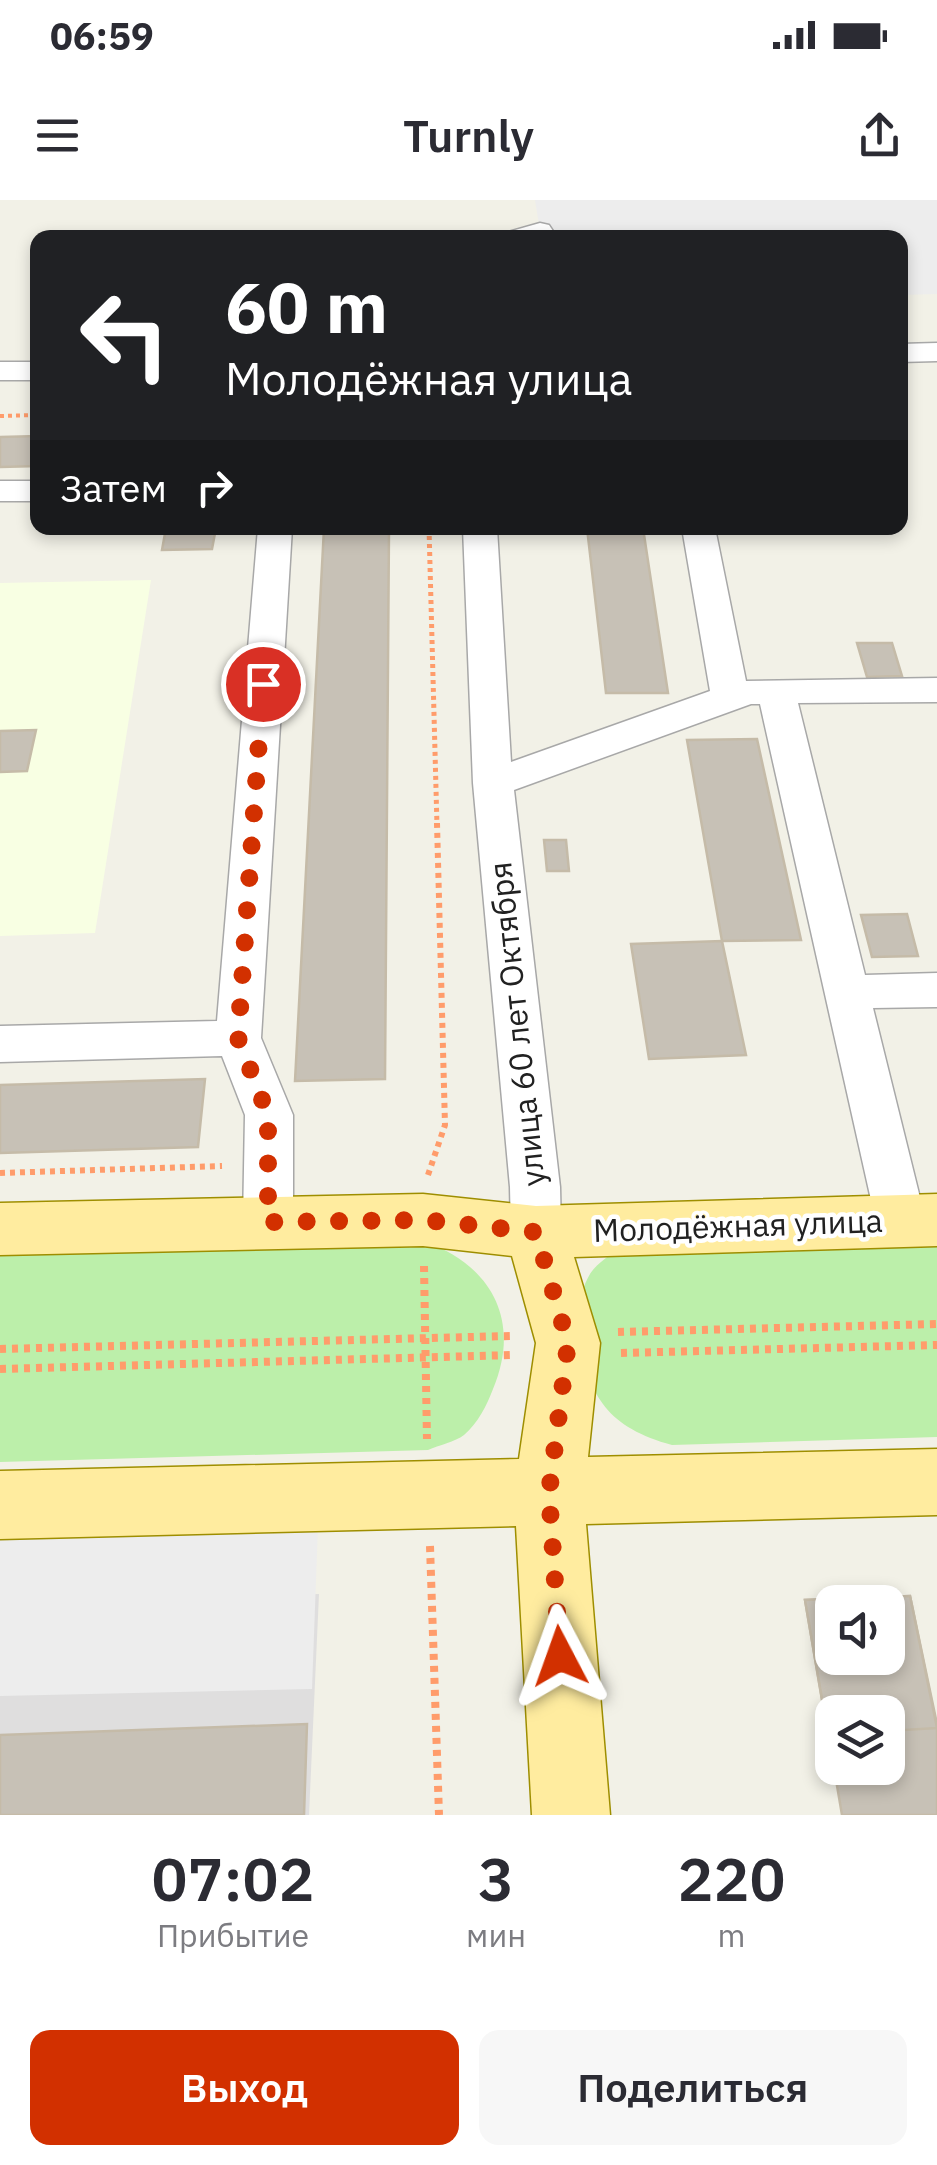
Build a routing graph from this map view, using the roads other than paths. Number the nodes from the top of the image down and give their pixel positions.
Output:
1 (937, 352) edge
2 (908, 353) edge
3 (0, 371) edge
4 (30, 371) edge
5 (30, 490) edge
6 (0, 491) edge
7 (274, 535) edge
8 (480, 535) edge
9 (699, 535) edge
10 (937, 690) edge
11 (776, 691) junction
12 (730, 697) junction
13 (492, 782) junction
14 (937, 990) edge
15 (847, 992) junction
16 (238, 1038) junction
17 (0, 1044) edge
18 (919, 1221) edge
19 (268, 1222) junction
20 (0, 1229) edge
21 (536, 1232) junction
22 (937, 1483) edge
23 (549, 1493) junction
24 (0, 1504) edge
25 (571, 1815) edge

1 - 2 street
3 - 4 street
5 - 6 street
7 - 16 street
8 - 13 street, улица 60 лет Октября
9 - 12 street
10 - 11 street
11 - 12 street
11 - 15 street
12 - 13 street
13 - 21 street, улица 60 лет Октября
14 - 15 street
15 - 18 street
16 - 17 street
16 - 19 street
18 - 21 main road, Молодёжная улица
19 - 20 main road, Молодёжная улица
19 - 21 main road, Молодёжная улица
21 - 23 main road, улица 60 лет Октября
22 - 23 main road
23 - 24 main road
23 - 25 main road, улица 60 лет Октября

